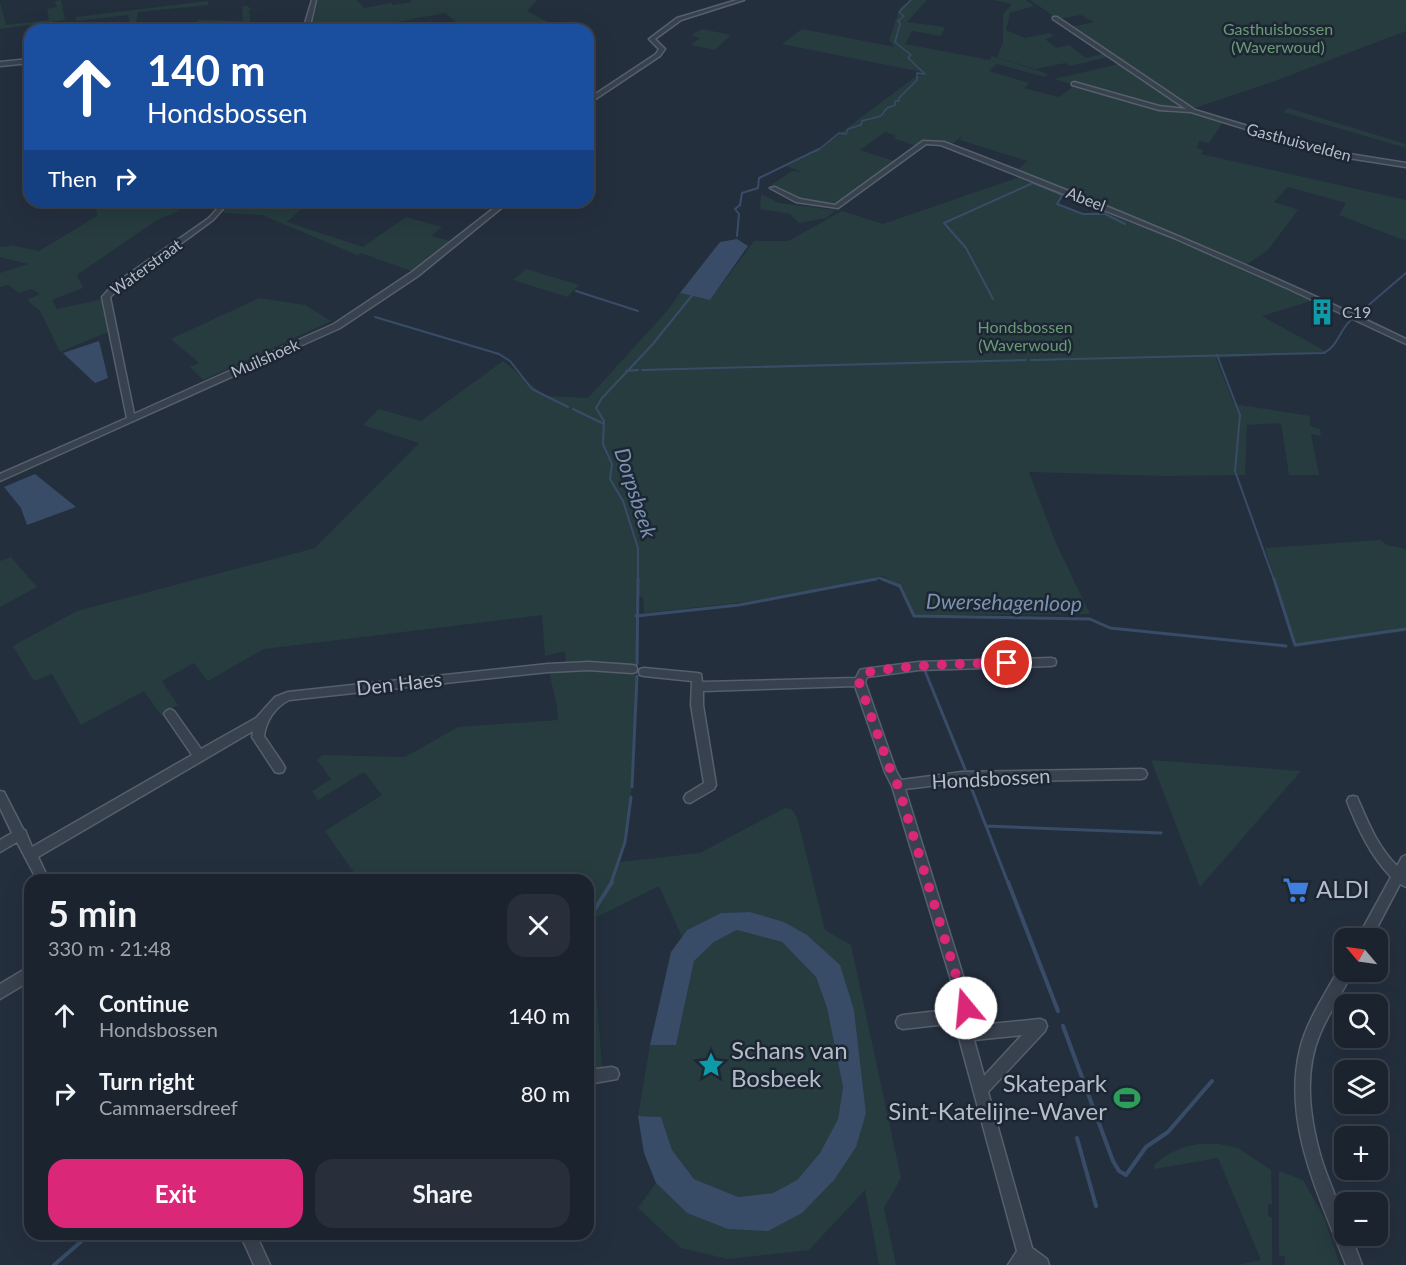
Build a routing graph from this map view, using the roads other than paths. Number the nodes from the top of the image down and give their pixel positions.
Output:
1 (314, 0) edge
2 (742, 0) edge
3 (1055, 18) dead end
4 (308, 24) edge
5 (24, 62) edge
6 (0, 64) edge
7 (1074, 84) dead end
8 (594, 98) edge
9 (1193, 111) junction
10 (1406, 165) edge
11 (773, 188) dead end
12 (220, 207) edge
13 (499, 207) edge
14 (1406, 342) edge
15 (131, 418) junction
16 (0, 478) edge
17 (1051, 662) dead end
18 (632, 669) dead end
19 (644, 672) dead end
20 (859, 682) junction
21 (697, 687) junction
22 (170, 714) dead end
23 (260, 721) junction
24 (199, 756) junction
25 (279, 768) dead end
26 (1141, 774) dead end
27 (898, 786) junction
28 (0, 796) edge
29 (690, 798) dead end
30 (1353, 801) dead end
31 (21, 834) junction
32 (0, 846) edge
33 (31, 854) junction
34 (1406, 861) edge
35 (40, 874) edge
36 (1402, 878) edge
37 (1371, 928) edge
38 (24, 977) edge
39 (1341, 982) edge
40 (0, 992) edge
41 (960, 1016) junction
42 (903, 1022) dead end
43 (965, 1034) junction
44 (612, 1074) dead end
45 (594, 1076) edge
46 (980, 1090) junction
47 (251, 1240) edge
48 (1021, 1259) edge
49 (262, 1265) edge
50 (1041, 1265) edge
51 (1354, 1265) edge

1 - 4 street
2 - 8 street
3 - 9 street, Gasthuisvelden
5 - 6 street
7 - 9 street, Gasthuisvelden
9 - 10 street, Gasthuisvelden
11 - 14 street, Abeel
12 - 15 street, Waterstraat
13 - 15 street, Muilshoek
15 - 16 street, Muilshoek
17 - 20 street
18 - 23 street, Den Haes
19 - 21 street
20 - 21 street
20 - 27 street
21 - 29 street
22 - 24 street
23 - 24 street, Den Haes
23 - 25 street
24 - 33 street, Den Haes
26 - 27 street, Hondsbossen
27 - 41 street
28 - 31 street
30 - 36 street
31 - 32 street
31 - 33 street
33 - 35 street
34 - 36 street
36 - 37 street
38 - 40 street
39 - 51 street
41 - 42 street
41 - 43 street
43 - 46 street
43 - 46 street
44 - 45 street
46 - 48 street
47 - 49 street
48 - 50 street

